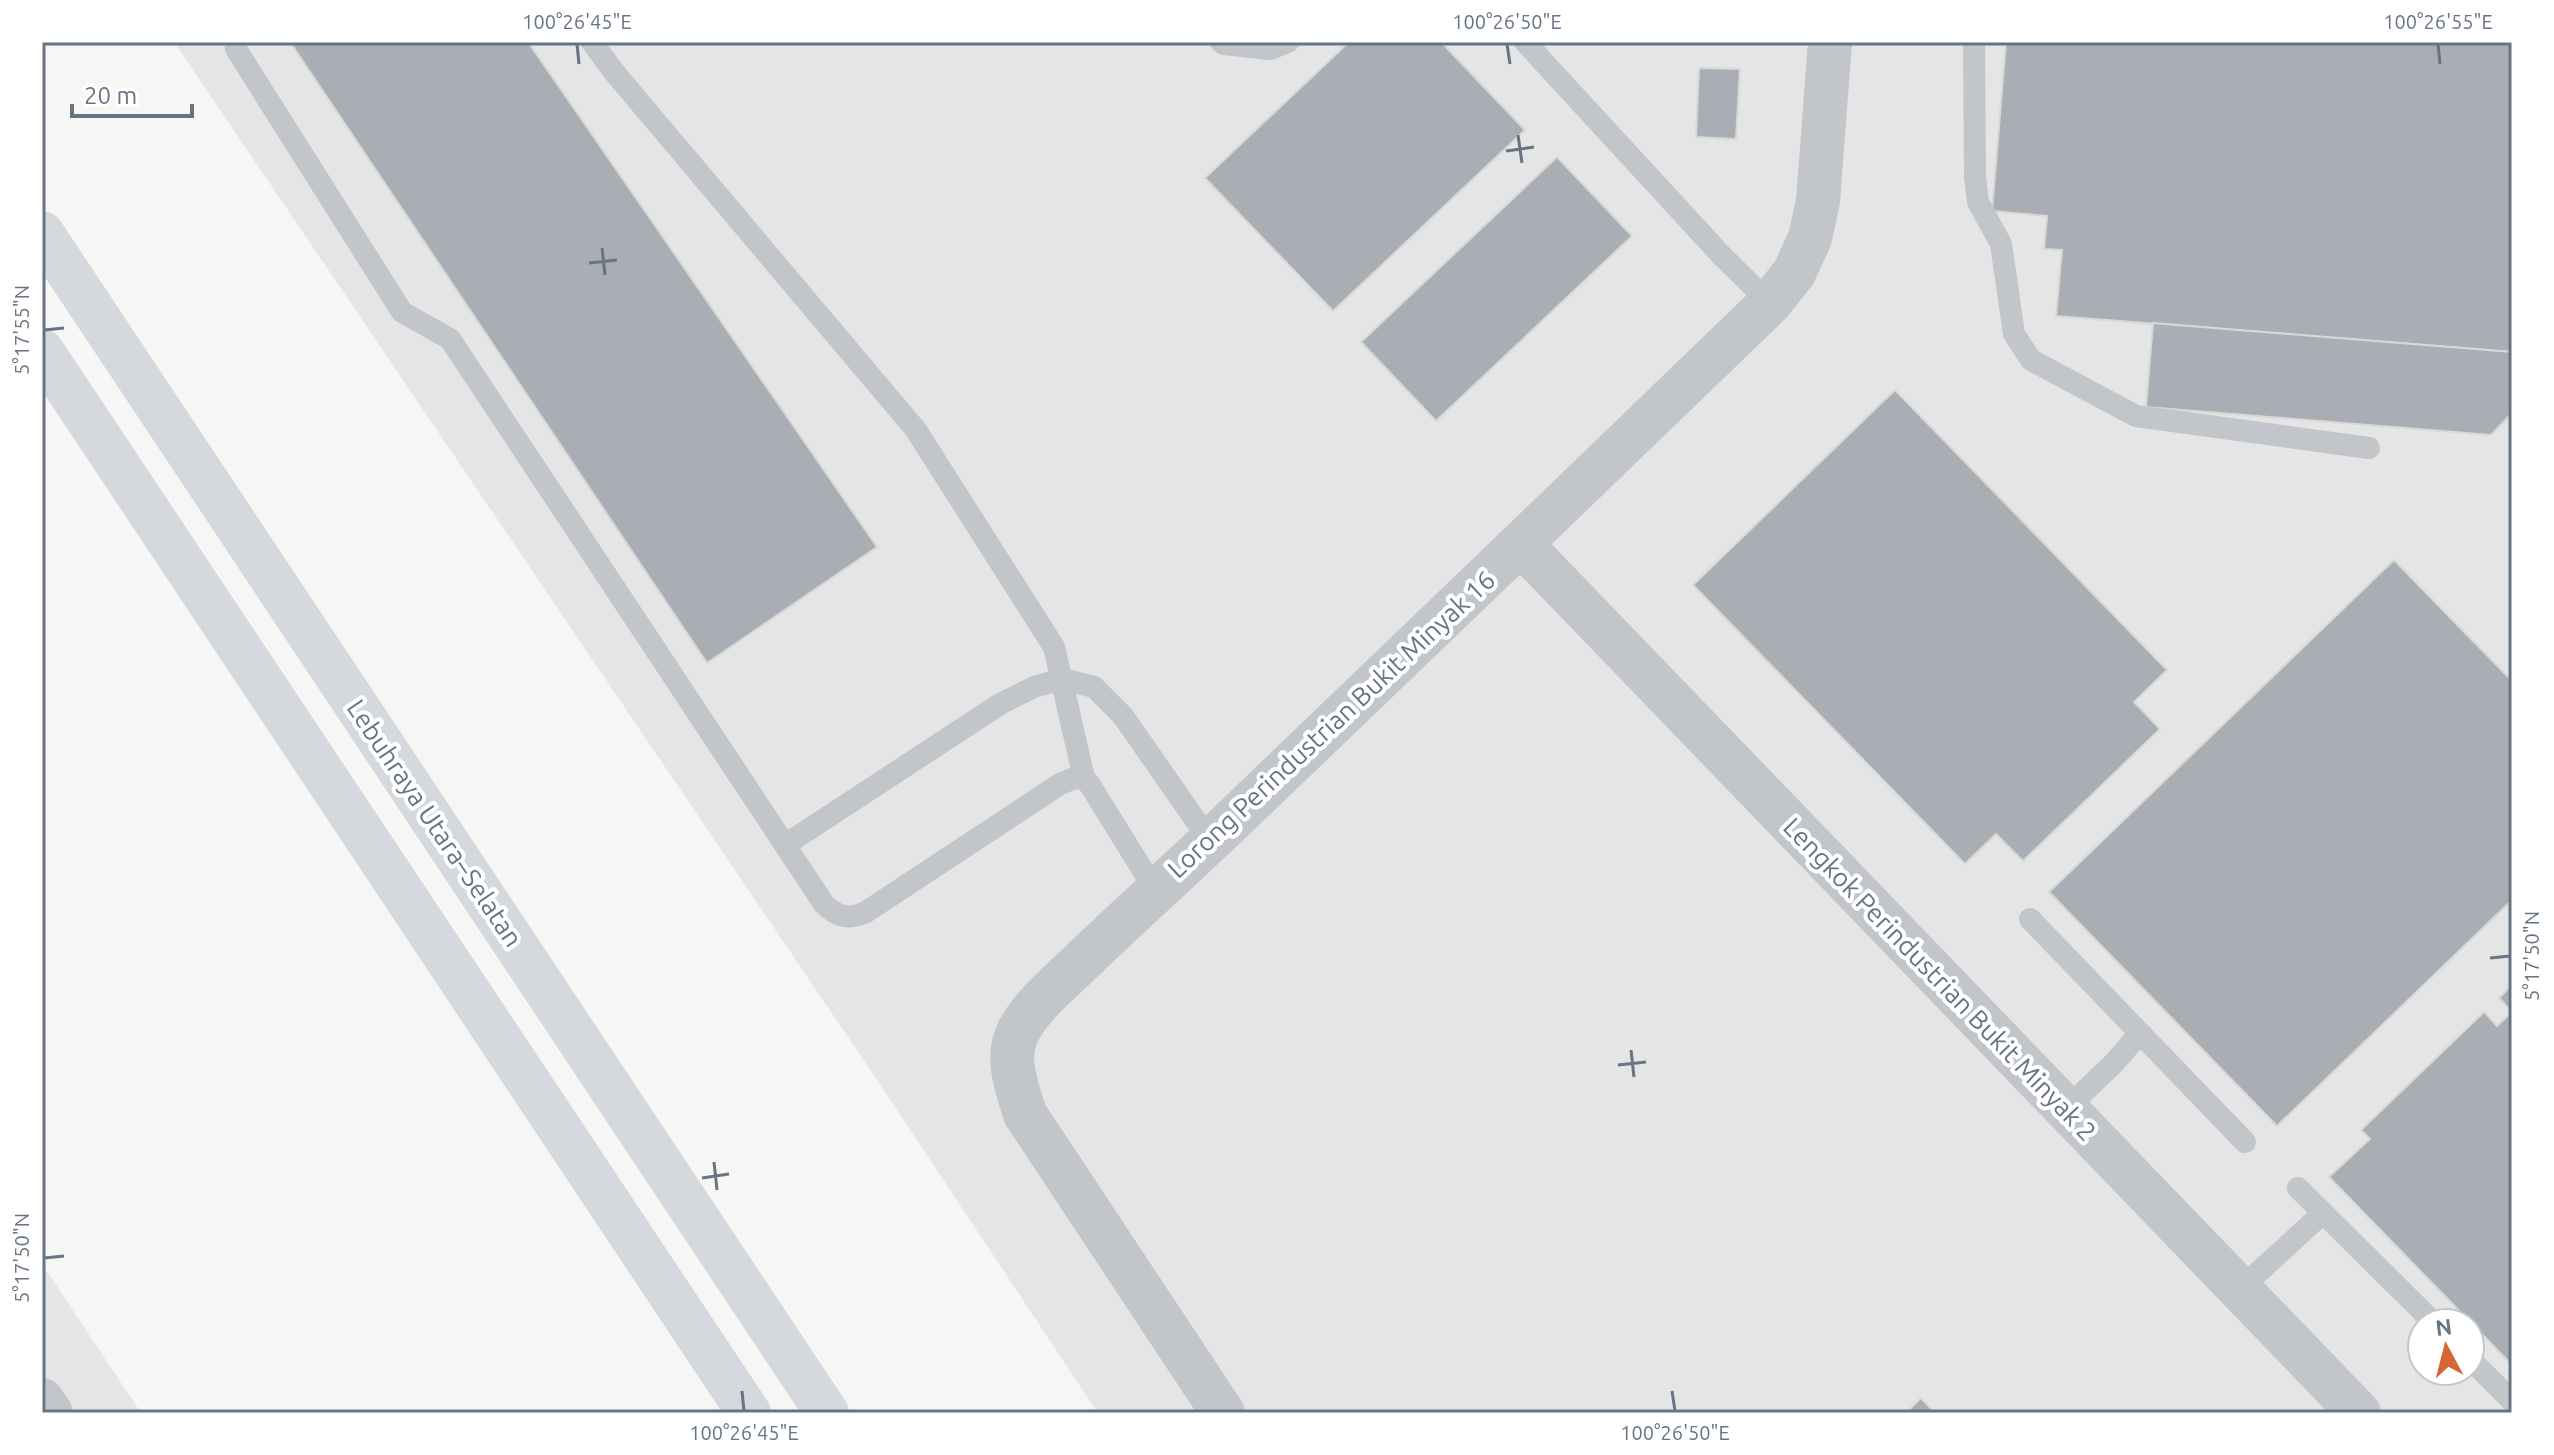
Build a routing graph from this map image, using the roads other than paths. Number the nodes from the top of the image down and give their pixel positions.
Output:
1 (235, 42) edge
2 (592, 42) edge
3 (1221, 42) edge
4 (1288, 42) edge
5 (1525, 42) edge
6 (1830, 42) edge
7 (1974, 42) edge
8 (42, 233) edge
9 (1770, 303) junction
10 (42, 351) edge
11 (2369, 448) dead end
12 (1521, 544) junction
13 (1062, 679) junction
14 (1084, 778) junction
15 (1210, 841) junction
16 (785, 845) junction
17 (1155, 890) junction
18 (2030, 919) dead end
19 (2140, 1033) junction
20 (2066, 1109) junction
21 (2245, 1142) dead end
22 (2298, 1188) dead end
23 (2323, 1213) junction
24 (2239, 1290) junction
25 (2418, 1307) edge
26 (2486, 1375) edge
27 (42, 1400) edge
28 (2512, 1401) edge
29 (51, 1413) edge
30 (749, 1413) edge
31 (827, 1413) edge
32 (1223, 1413) edge
33 (2359, 1413) edge

1 - 16 lane
2 - 13 lane
3 - 4 lane
5 - 9 lane
6 - 9 street, Lorong Perindustrian Bukit Minyak 16
7 - 11 lane
8 - 31 highway, Lebuhraya Utara–Selatan
9 - 12 street, Lorong Perindustrian Bukit Minyak 16
10 - 30 highway
12 - 15 street, Lorong Perindustrian Bukit Minyak 16
12 - 20 street, Lengkok Perindustrian Bukit Minyak 2
13 - 14 lane
13 - 15 lane
13 - 16 lane
14 - 16 lane
14 - 17 lane
15 - 17 street, Lorong Perindustrian Bukit Minyak 16
17 - 32 street, Lorong Perindustrian Bukit Minyak 16
18 - 19 lane
19 - 20 lane
19 - 21 lane
20 - 24 street, Lengkok Perindustrian Bukit Minyak 2
22 - 23 lane
23 - 24 lane
23 - 25 lane
24 - 33 street, Lengkok Perindustrian Bukit Minyak 2
26 - 28 lane
27 - 29 street

